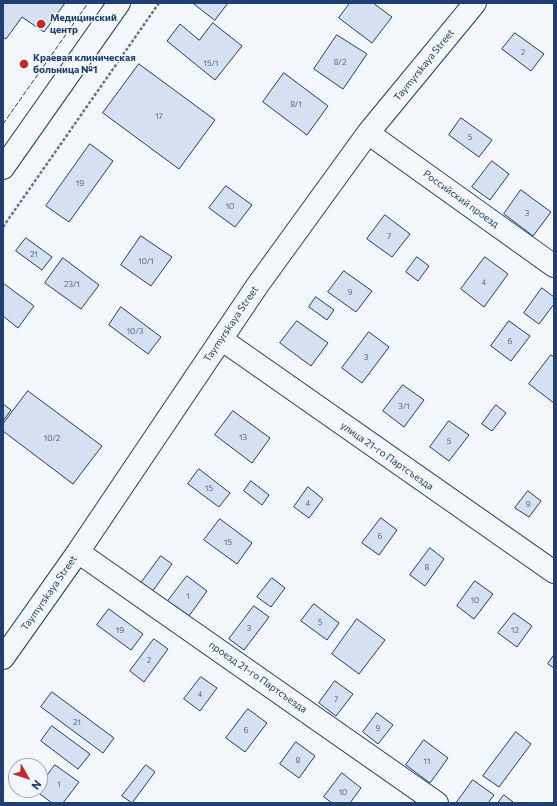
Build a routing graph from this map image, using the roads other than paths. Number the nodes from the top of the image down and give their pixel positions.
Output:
1 (119, 3) edge
2 (475, 3) edge
3 (368, 133) junction
4 (4, 166) edge
5 (554, 266) edge
6 (221, 339) junction
7 (78, 552) junction
8 (554, 572) edge
9 (3, 658) edge
10 (438, 803) edge

1 - 4 street
2 - 3 street, Taymyrskaya Street
3 - 5 street, Российский проезд
3 - 6 street, Taymyrskaya Street
6 - 7 street, Taymyrskaya Street
6 - 8 street, улица 21-го Партсъезда
7 - 9 street, Taymyrskaya Street
7 - 10 street, проезд 21-го Партсъезда

